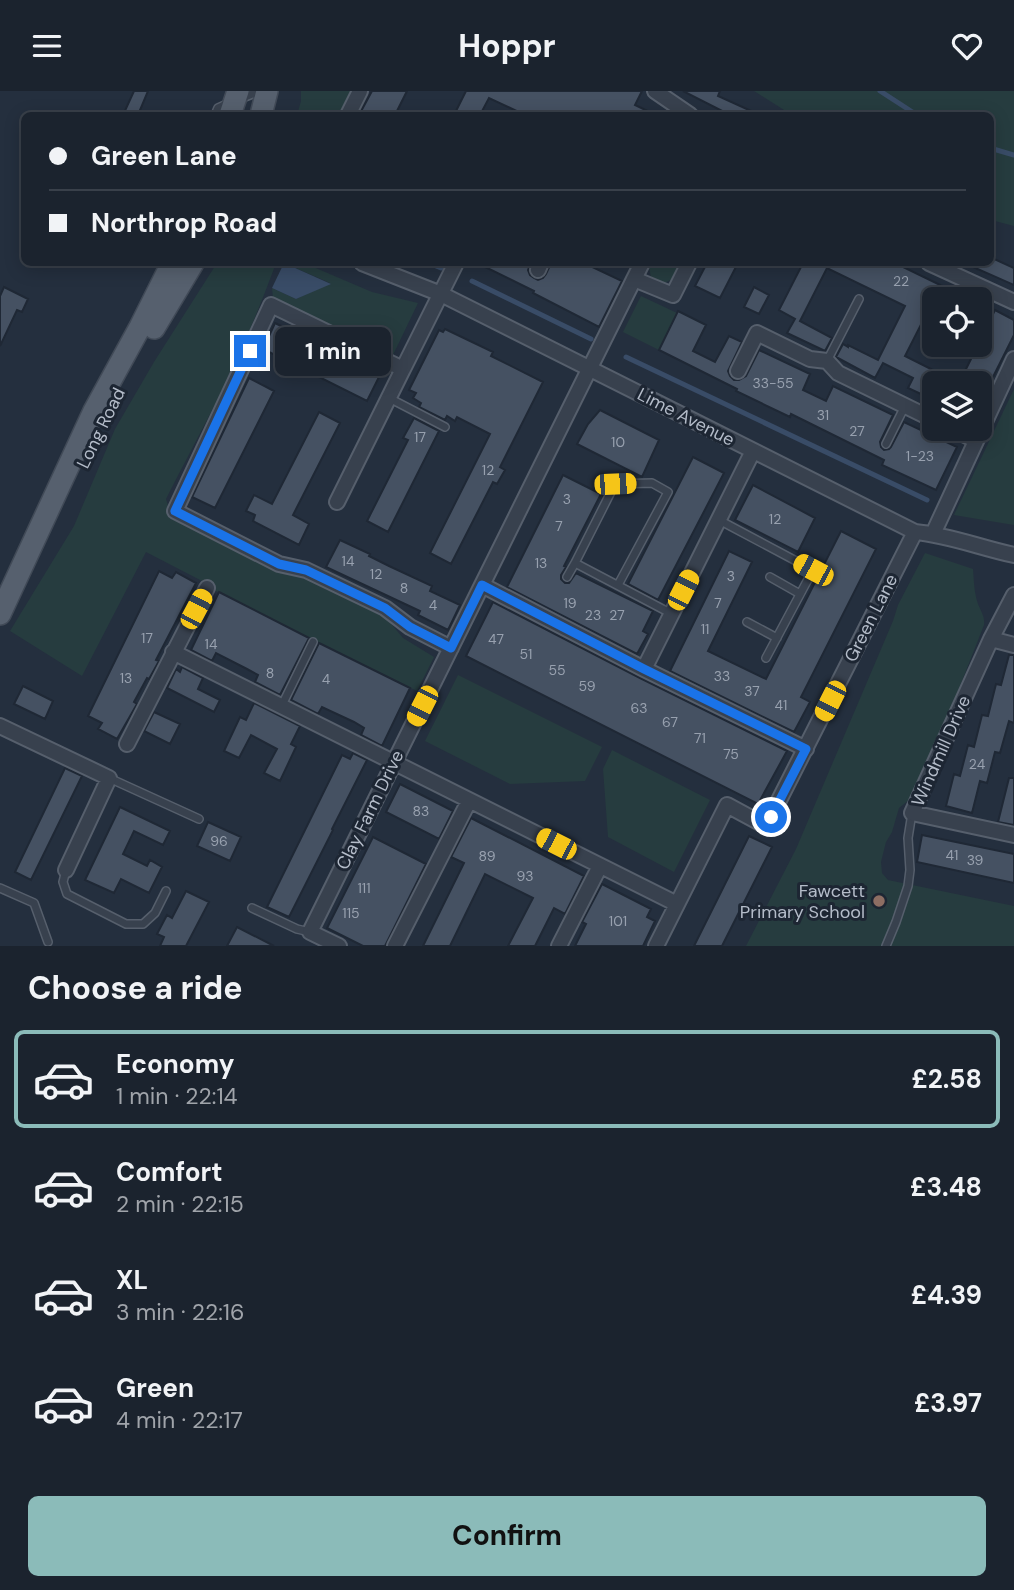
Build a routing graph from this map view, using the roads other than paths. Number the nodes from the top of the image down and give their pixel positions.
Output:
1 (260, 91) edge
2 (267, 91) edge
3 (360, 91) edge
4 (655, 91) edge
5 (234, 102) edge
6 (216, 112) edge
7 (262, 112) edge
8 (350, 112) edge
9 (686, 112) edge
10 (170, 266) edge
11 (191, 266) edge
12 (370, 266) edge
13 (455, 266) edge
14 (640, 266) edge
15 (688, 266) edge
16 (936, 266) edge
17 (634, 279) junction
18 (441, 294) junction
19 (859, 299) dead end
20 (1014, 302) edge
21 (1014, 359) edge
22 (827, 361) junction
23 (589, 368) junction
24 (403, 369) junction
25 (738, 371) dead end
26 (389, 398) junction
27 (992, 405) edge
28 (905, 406) junction
29 (922, 414) edge
30 (445, 427) dead end
31 (975, 441) edge
32 (886, 444) dead end
33 (753, 451) junction
34 (337, 502) dead end
35 (719, 520) junction
36 (915, 532) junction
37 (933, 534) junction
38 (1014, 555) edge
39 (575, 563) junction
40 (567, 577) dead end
41 (770, 577) dead end
42 (482, 585) junction
43 (618, 585) junction
44 (207, 587) dead end
45 (800, 594) junction
46 (1014, 594) edge
47 (3, 604) edge
48 (671, 614) junction
49 (747, 622) dead end
50 (777, 638) junction
51 (991, 639) junction
52 (313, 642) dead end
53 (1014, 645) edge
54 (451, 648) junction
55 (173, 652) junction
56 (766, 658) dead end
57 (644, 669) junction
58 (282, 705) junction
59 (0, 726) edge
60 (127, 744) dead end
61 (806, 749) junction
62 (394, 762) junction
63 (109, 778) junction
64 (469, 801) junction
65 (912, 813) junction
66 (199, 818) dead end
67 (1014, 835) edge
68 (600, 866) junction
69 (66, 870) joint
70 (0, 888) edge
71 (166, 891) dead end
72 (677, 904) junction
73 (252, 908) dead end
74 (310, 932) junction
75 (48, 942) dead end
76 (339, 946) edge
77 (395, 946) edge
78 (559, 946) edge
79 (656, 946) edge
80 (886, 946) edge

1 - 5 lane
2 - 7 main road
3 - 8 street
4 - 9 street
5 - 6 lane
10 - 47 main road, Long Road
11 - 47 main road, Long Road
12 - 18 street, Lime Avenue
13 - 18 street
14 - 17 street, Clay Farm Drive
15 - 17 street
16 - 20 street
17 - 23 street, Clay Farm Drive
18 - 23 street, Lime Avenue
18 - 24 street
19 - 22 lane
21 - 27 street
22 - 25 street
22 - 28 street
23 - 33 street, Lime Avenue
23 - 42 street, Clay Farm Drive
24 - 26 street
24 - 54 street
26 - 30 lane
26 - 34 street
28 - 29 street
28 - 32 lane
31 - 37 street
33 - 35 street
33 - 36 street, Lime Avenue
35 - 45 lane
35 - 48 street
36 - 37 street, Lime Avenue
36 - 61 street, Green Lane
37 - 38 street, Lime Avenue
39 - 40 lane
39 - 43 lane
39 - 43 lane
41 - 45 lane
42 - 54 street, Clay Farm Drive
42 - 57 street
43 - 48 lane
44 - 55 street
45 - 50 lane
46 - 51 street, Windmill Drive
48 - 57 street
49 - 50 lane
50 - 56 lane
51 - 53 street
51 - 65 street, Windmill Drive
52 - 58 lane
54 - 62 street, Clay Farm Drive
55 - 58 street
55 - 60 street
57 - 61 street
58 - 62 street
59 - 63 street
61 - 72 street, Green Lane
62 - 64 street
62 - 74 street, Clay Farm Drive
63 - 66 lane
63 - 69 street
64 - 68 street
64 - 77 street
65 - 67 street, Windmill Drive
65 - 80 lane
68 - 72 street
68 - 78 street
69 - 71 lane
70 - 75 lane
72 - 79 street
73 - 74 lane
74 - 76 street

